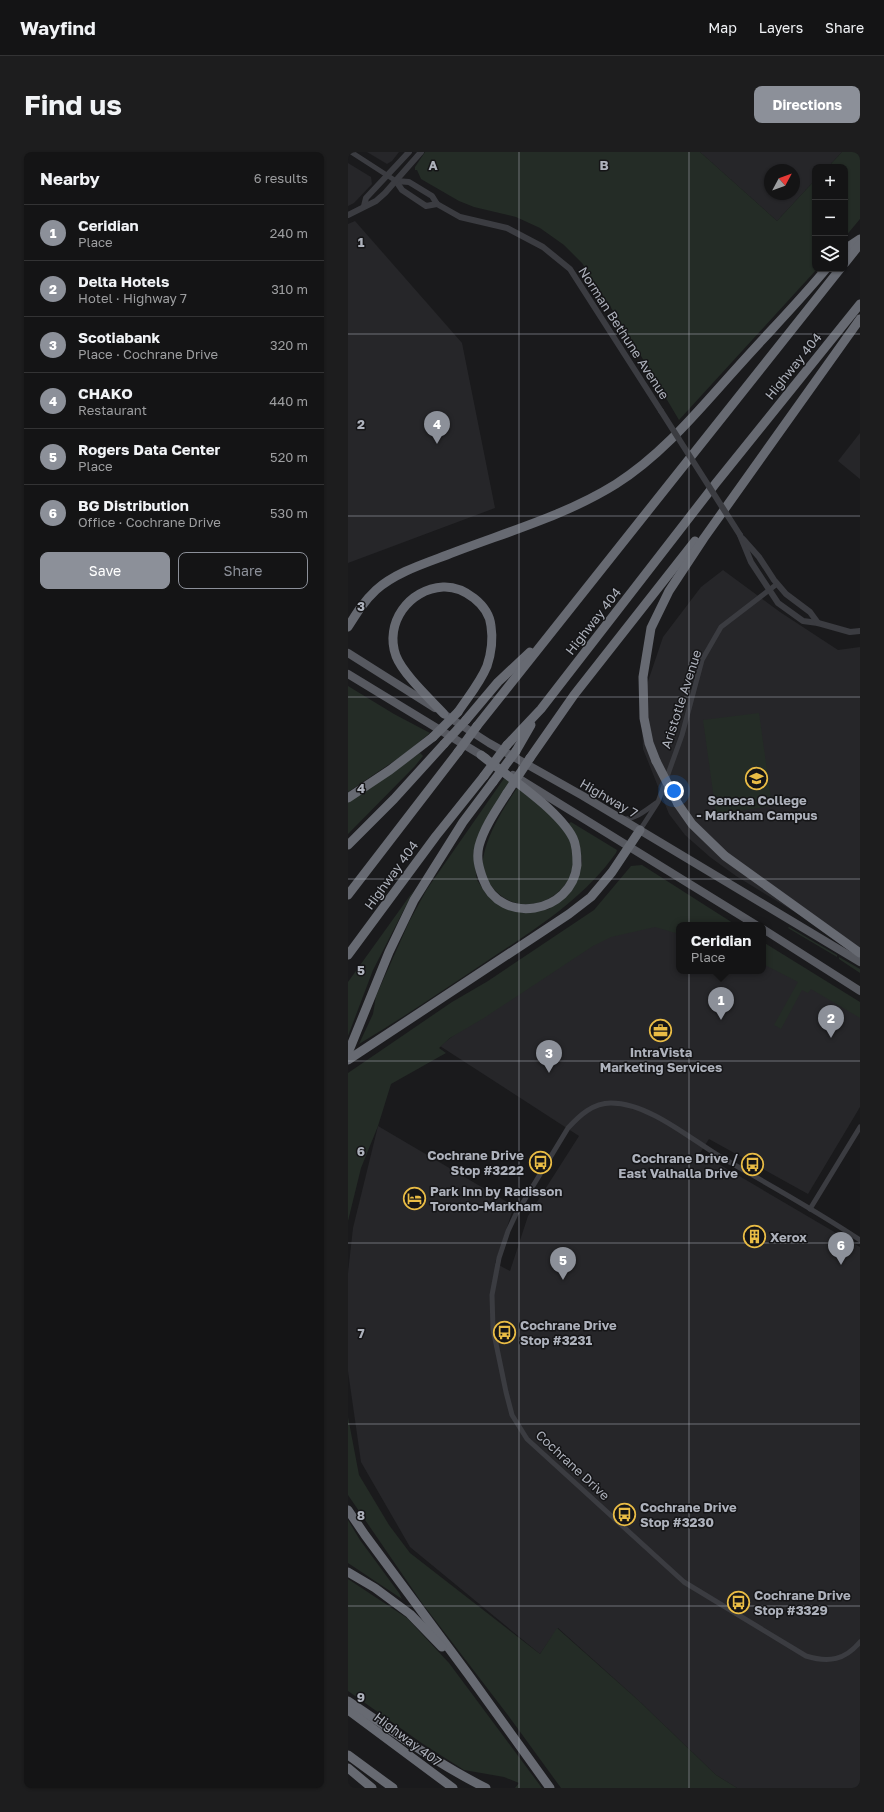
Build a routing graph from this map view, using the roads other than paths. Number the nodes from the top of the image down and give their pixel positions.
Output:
1 (351, 152) edge
2 (408, 152) edge
3 (421, 152) edge
4 (388, 175) junction
5 (396, 181) junction
6 (438, 204) junction
7 (364, 206) junction
8 (348, 215) edge
9 (860, 239) edge
10 (860, 244) edge
11 (848, 246) edge
12 (848, 259) edge
13 (823, 272) edge
14 (838, 272) edge
15 (860, 304) edge
16 (860, 319) edge
17 (745, 478) junction
18 (740, 535) junction
19 (777, 584) junction
20 (768, 590) junction
21 (818, 623) junction
22 (348, 627) edge
23 (860, 631) edge
24 (551, 632) junction
25 (348, 653) edge
26 (348, 674) edge
27 (541, 709) junction
28 (444, 714) junction
29 (481, 755) junction
30 (348, 798) edge
31 (658, 802) junction
32 (622, 820) junction
33 (640, 830) junction
34 (348, 845) edge
35 (629, 846) junction
36 (348, 895) edge
37 (751, 922) edge
38 (766, 931) edge
39 (860, 953) edge
40 (348, 955) edge
41 (860, 962) edge
42 (860, 991) edge
43 (348, 1052) edge
44 (348, 1060) edge
45 (860, 1127) edge
46 (810, 1209) junction
47 (860, 1240) edge
48 (348, 1510) edge
49 (348, 1572) edge
50 (860, 1642) edge
51 (468, 1674) junction
52 (348, 1701) edge
53 (348, 1710) edge
54 (348, 1755) edge
55 (348, 1768) edge
56 (372, 1788) edge
57 (393, 1788) edge
58 (453, 1788) edge
59 (486, 1788) edge
60 (550, 1788) edge

1 - 4 street
2 - 4 street
3 - 5 street
4 - 5 street
4 - 7 street
5 - 6 street, Norman Bethune Avenue
5 - 6 street, Norman Bethune Avenue
5 - 7 street
6 - 18 street, Norman Bethune Avenue, bridge
7 - 8 street
9 - 11 highway
10 - 12 highway
13 - 22 highway
14 - 24 highway, Highway 404
15 - 27 highway, Highway 404
16 - 17 highway
17 - 29 highway, bridge
17 - 39 highway, bridge
18 - 19 street, Norman Bethune Avenue
18 - 20 street, Norman Bethune Avenue
19 - 20 street, Aristotle Avenue
19 - 21 street, Norman Bethune Avenue
20 - 21 street, Norman Bethune Avenue
20 - 31 street, Aristotle Avenue
21 - 23 street, Norman Bethune Avenue
24 - 34 highway, bridge
24 - 36 highway, Highway 404, bridge
25 - 28 main road, Highway 7
26 - 29 main road
27 - 40 highway, Highway 404, bridge
27 - 43 highway, bridge
28 - 30 highway, bridge
28 - 32 main road, Highway 7
29 - 35 main road
31 - 32 street
31 - 33 street, Aristotle Avenue
32 - 33 main road, Highway 7
33 - 35 highway
33 - 41 main road, Highway 7
35 - 37 main road
35 - 44 highway
38 - 42 main road
45 - 46 street
46 - 47 street, Cochrane Drive
46 - 50 street, Cochrane Drive
48 - 51 highway
49 - 51 highway
51 - 60 highway
52 - 59 highway
53 - 58 highway, Highway 407
54 - 57 highway
55 - 56 highway

